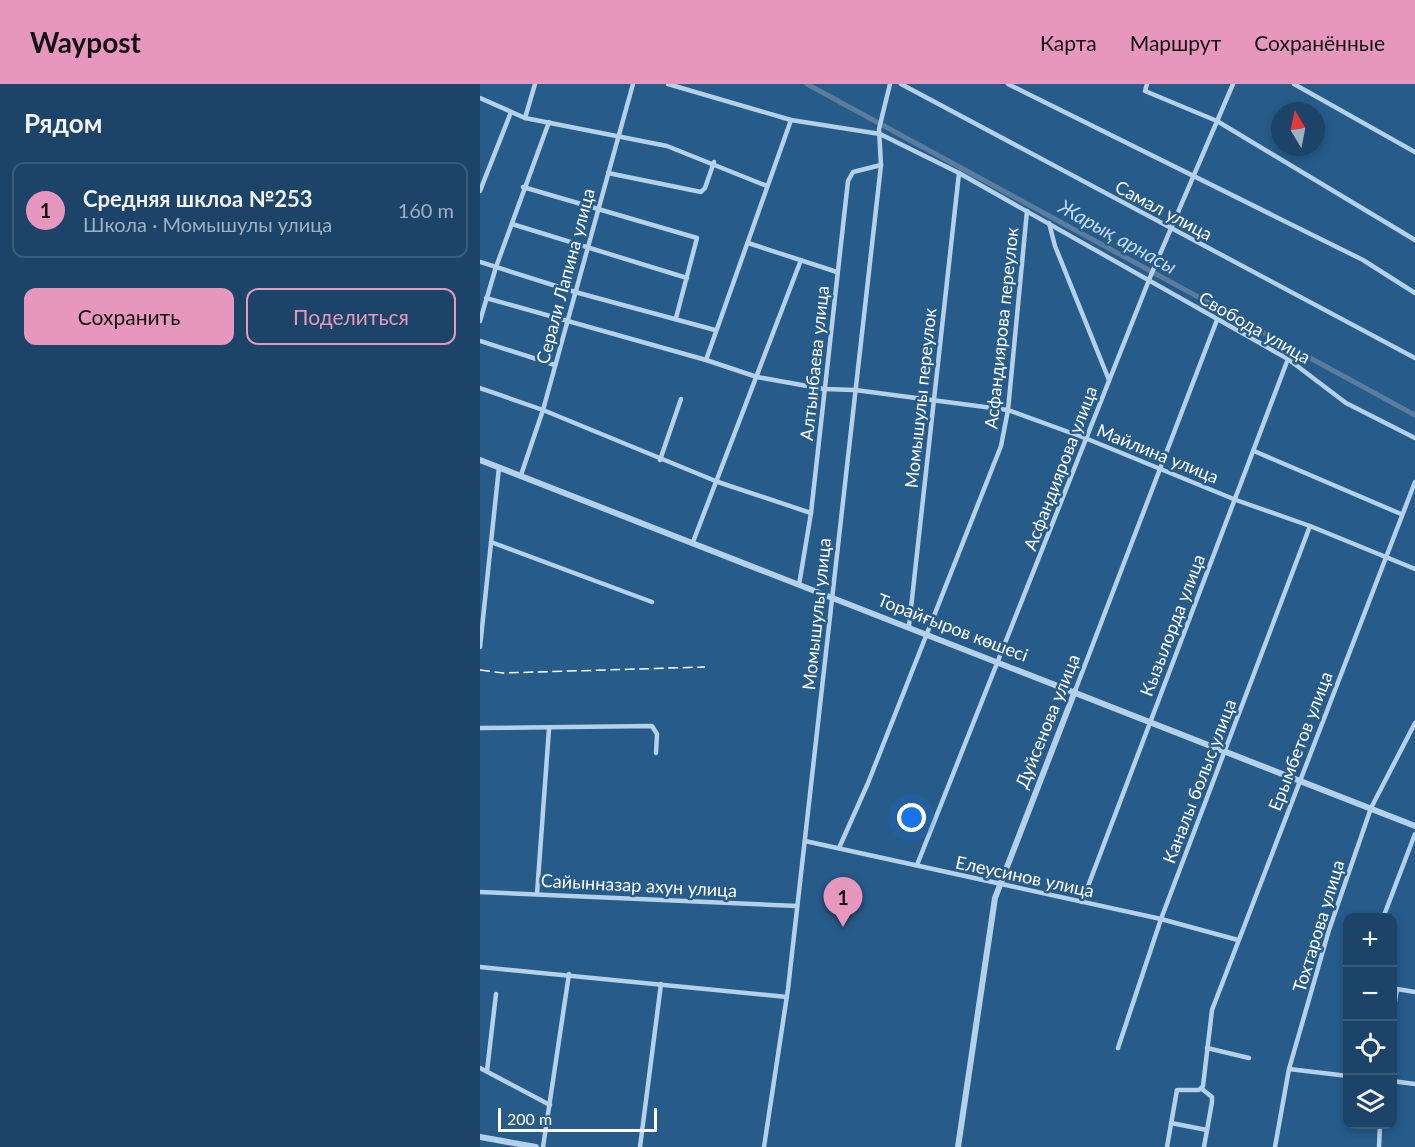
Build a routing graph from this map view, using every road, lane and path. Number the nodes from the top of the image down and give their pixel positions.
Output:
1 (535, 84) edge
2 (633, 84) edge
3 (668, 84) edge
4 (890, 84) edge
5 (901, 84) edge
6 (1008, 84) edge
7 (1147, 84) edge
8 (1233, 84) edge
9 (1294, 84) edge
10 (480, 98) edge
11 (511, 112) junction
12 (525, 118) junction
13 (792, 120) junction
14 (1217, 121) junction
15 (549, 122) junction
16 (880, 132) junction
17 (620, 135) junction
18 (1415, 152) edge
19 (714, 162) junction
20 (880, 165) junction
21 (608, 173) junction
22 (959, 173) junction
23 (1193, 177) junction
24 (767, 186) junction
25 (523, 187) junction
26 (480, 191) edge
27 (597, 209) junction
28 (1027, 211) junction
29 (1049, 223) junction
30 (512, 224) junction
31 (1170, 230) junction
32 (1415, 240) edge
33 (748, 243) junction
34 (586, 247) junction
35 (801, 260) junction
36 (480, 262) edge
37 (496, 267) junction
38 (837, 272) junction
39 (687, 278) junction
40 (1148, 281) junction
41 (575, 292) junction
42 (1415, 293) edge
43 (486, 298) junction
44 (676, 318) junction
45 (1218, 320) junction
46 (480, 321) edge
47 (567, 321) junction
48 (715, 330) junction
49 (480, 341) edge
50 (1288, 358) junction
51 (1415, 358) edge
52 (706, 360) junction
53 (555, 365) junction
54 (757, 377) junction
55 (1109, 380) junction
56 (480, 388) edge
57 (824, 389) junction
58 (855, 390) junction
59 (681, 399) dead end
60 (932, 400) junction
61 (543, 410) junction
62 (1008, 410) junction
63 (1085, 438) junction
64 (1415, 438) edge
65 (1254, 451) junction
66 (480, 460) edge
67 (660, 460) junction
68 (500, 467) junction
69 (1161, 468) junction
70 (521, 475) junction
71 (718, 482) junction
72 (1415, 482) edge
73 (1236, 500) junction
74 (811, 513) junction
75 (1401, 514) junction
76 (1310, 526) junction
77 (491, 542) junction
78 (693, 542) junction
79 (1386, 558) junction
80 (1415, 569) edge
81 (799, 585) junction
82 (832, 596) junction
83 (652, 602) dead end
84 (909, 626) junction
85 (926, 633) junction
86 (480, 647) edge
87 (999, 661) junction
88 (1076, 691) junction
89 (1150, 721) junction
90 (1415, 723) edge
91 (480, 728) edge
92 (549, 729) junction
93 (1225, 750) junction
94 (656, 753) dead end
95 (1299, 780) junction
96 (1371, 808) junction
97 (1415, 826) edge
98 (1415, 834) edge
99 (805, 841) junction
100 (839, 848) junction
101 (917, 865) junction
102 (998, 885) junction
103 (480, 892) edge
104 (537, 894) junction
105 (1082, 902) junction
106 (797, 906) junction
107 (1385, 913) edge
108 (1161, 919) junction
109 (1238, 940) junction
110 (480, 966) edge
111 (568, 974) junction
112 (661, 984) junction
113 (1397, 989) edge
114 (1415, 992) edge
115 (496, 994) dead end
116 (787, 997) junction
117 (1118, 1048) dead end
118 (1207, 1048) junction
119 (1249, 1058) dead end
120 (480, 1068) edge
121 (1289, 1069) junction
122 (487, 1071) junction
123 (1343, 1076) edge
124 (1397, 1082) edge
125 (1415, 1084) edge
126 (1202, 1089) junction
127 (550, 1105) junction
128 (1171, 1123) junction
129 (1380, 1129) edge
130 (1207, 1130) junction
131 (480, 1137) edge
132 (536, 1147) edge
133 (543, 1147) edge
134 (640, 1147) edge
135 (764, 1147) edge
136 (958, 1147) edge
137 (1167, 1147) edge
138 (1204, 1147) edge
139 (1275, 1147) edge
140 (1379, 1147) edge

1 - 12 street
2 - 17 street, Серали Лапина улица
3 - 13 street, Свобода улица
4 - 16 street, Момышулы улица
5 - 31 street, Самал улица
6 - 23 street
7 - 14 street
8 - 14 street, Асфандиярова улица
9 - 18 street
10 - 11 street
11 - 12 street
11 - 26 street
12 - 15 street
13 - 16 street, Свобода улица
13 - 24 street
14 - 23 street, Асфандиярова улица
14 - 32 street
15 - 17 street
15 - 25 street
16 - 20 street, Момышулы улица
16 - 22 street, Свобода улица
17 - 19 street
17 - 21 street, Серали Лапина улица
19 - 21 street
19 - 24 street
20 - 38 street, Алтынбаева улица
20 - 58 street, Момышулы улица
21 - 27 street, Серали Лапина улица
22 - 28 street, Свобода улица
22 - 60 street, Момышулы переулок
23 - 31 street, Асфандиярова улица
23 - 42 street
24 - 33 street
25 - 27 street
25 - 30 street
27 - 34 street, Серали Лапина улица
27 - 39 street
28 - 29 street, Свобода улица
28 - 62 street, Асфандиярова переулок
29 - 40 street, Свобода улица
29 - 55 street
30 - 34 street
30 - 37 street
31 - 40 street, Асфандиярова улица
31 - 51 street, Самал улица
33 - 35 street
33 - 48 street
34 - 39 street
34 - 41 street, Серали Лапина улица
35 - 38 street
35 - 54 street
36 - 37 street
37 - 41 street
37 - 43 street
38 - 57 street, Алтынбаева улица
39 - 44 street
40 - 45 street, Свобода улица
40 - 55 street, Асфандиярова улица
41 - 44 street
41 - 47 street, Серали Лапина улица
43 - 46 street
43 - 47 street, Майлина улица
44 - 48 street
45 - 50 street, Свобода улица
45 - 69 street, Дуйсенова улица
47 - 52 street, Майлина улица
47 - 53 street, Серали Лапина улица
48 - 52 street
49 - 53 street
50 - 64 street, Свобода улица
50 - 65 street, Кызылорда улица
52 - 54 street, Майлина улица
53 - 61 street, Серали Лапина улица
54 - 57 street, Майлина улица
54 - 71 street
55 - 63 street, Асфандиярова улица
56 - 61 street
57 - 58 street, Майлина улица
57 - 74 street, Алтынбаева улица
58 - 60 street, Майлина улица
58 - 82 street, Момышулы улица
59 - 67 street
60 - 62 street, Майлина улица
60 - 84 street, Момышулы переулок
61 - 67 street
61 - 70 street, Серали Лапина улица
62 - 63 street, Майлина улица
62 - 85 street, Асфандиярова переулок
63 - 69 street, Майлина улица
63 - 87 street, Асфандиярова улица
65 - 73 street, Кызылорда улица
65 - 75 street
66 - 68 street, Торайғыров көшесі
67 - 71 street
68 - 70 street, Торайғыров көшесі
68 - 77 street
69 - 73 street, Майлина улица
69 - 88 street, Дуйсенова улица
70 - 78 street, Торайғыров көшесі
71 - 74 street
71 - 78 street
72 - 75 street, Ерымбетов улица
73 - 76 street, Майлина улица
73 - 89 street, Кызылорда улица
74 - 81 street, Алтынбаева улица
75 - 79 street, Ерымбетов улица
76 - 79 street, Майлина улица
76 - 93 street, Каналы болыс улица
77 - 83 street
77 - 86 street
78 - 81 street, Торайғыров көшесі
79 - 80 street, Майлина улица
79 - 95 street, Ерымбетов улица
81 - 82 street, Торайғыров көшесі
82 - 84 street, Торайғыров көшесі
82 - 99 street, Момышулы улица
84 - 85 street, Торайғыров көшесі
85 - 87 street, Торайғыров көшесі
85 - 100 street, Асфандиярова переулок
87 - 88 street, Торайғыров көшесі
87 - 101 street, Асфандиярова улица
88 - 89 street, Торайғыров көшесі
88 - 102 street, Дуйсенова улица
89 - 93 street, Торайғыров көшесі
89 - 105 street, Кызылорда улица
90 - 96 street, Тохтарова улица
91 - 92 street
92 - 94 street
92 - 104 street
93 - 95 street, Торайғыров көшесі
93 - 108 street, Каналы болыс улица
95 - 96 street, Торайғыров көшесі
95 - 109 street, Ерымбетов улица
96 - 97 street, Торайғыров көшесі
96 - 121 street, Тохтарова улица
98 - 107 street
99 - 100 street, Елеусинов улица
99 - 106 street, Момышулы улица
100 - 101 street, Елеусинов улица
101 - 102 street, Елеусинов улица
102 - 105 street, Елеусинов улица
102 - 136 street, Дуйсенова улица
103 - 104 street, Сайынназар ахун улица
104 - 106 street, Сайынназар ахун улица
105 - 108 street, Елеусинов улица
106 - 116 street, Момышулы улица
108 - 109 street, Елеусинов улица
108 - 117 street, Каналы болыс улица
109 - 118 street, Ерымбетов улица
110 - 111 street
111 - 112 street
111 - 127 street
112 - 116 street
112 - 134 street
113 - 114 street
115 - 122 street
116 - 135 street, Момышулы улица
118 - 119 street
118 - 126 street, Ерымбетов улица
120 - 122 street
121 - 123 street
121 - 139 street, Тохтарова улица
122 - 127 street
124 - 125 street
126 - 128 street
126 - 130 street
127 - 133 street
128 - 130 street
128 - 137 street
129 - 140 street
130 - 138 street
131 - 132 street

